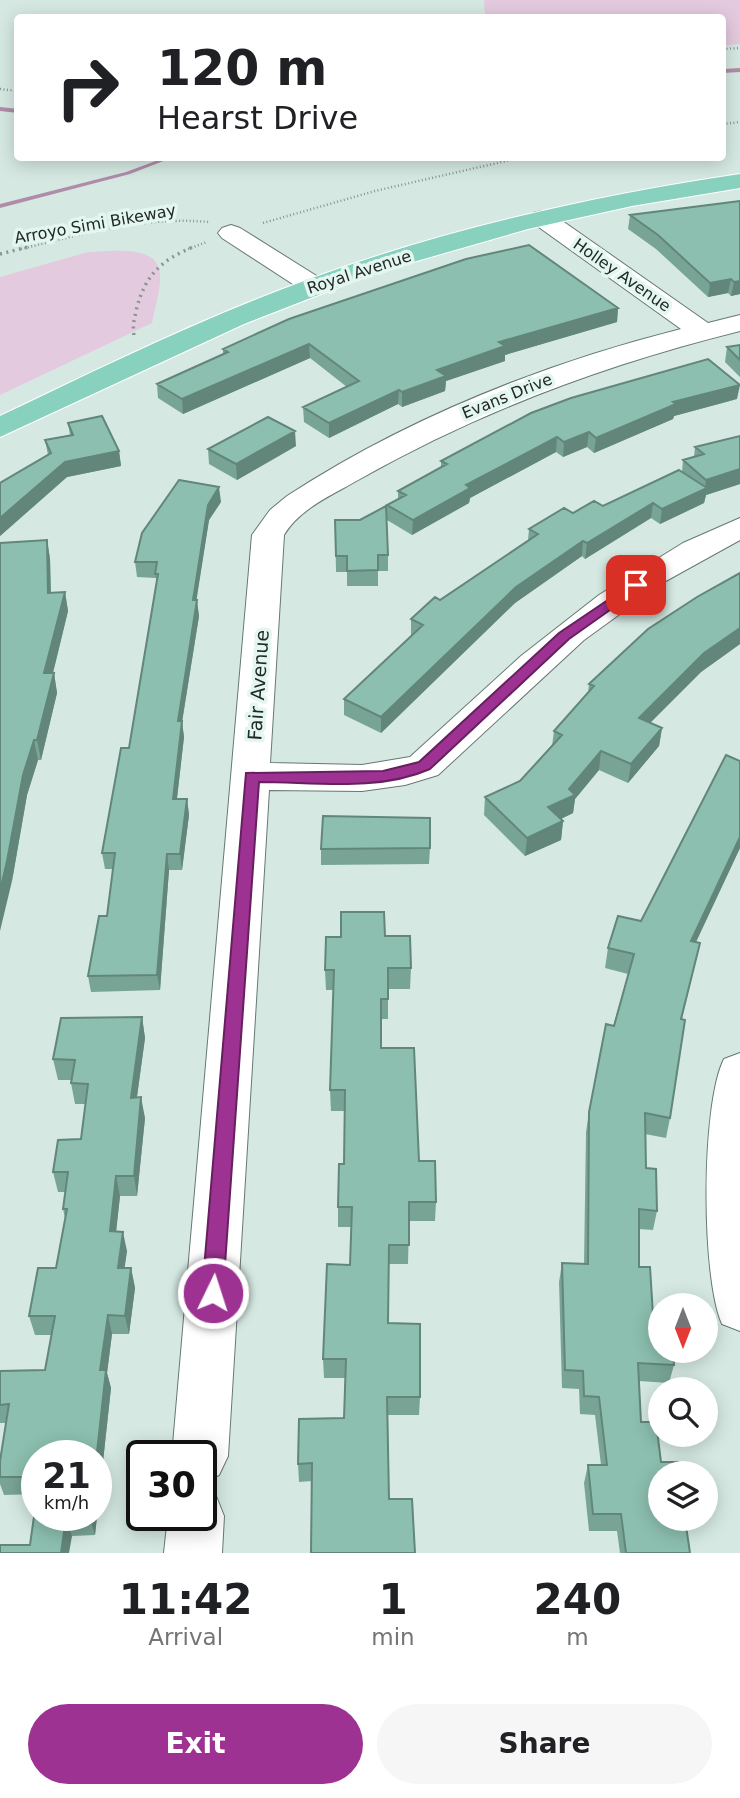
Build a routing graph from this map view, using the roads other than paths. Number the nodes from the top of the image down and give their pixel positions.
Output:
1 (740, 181) edge
2 (542, 218) junction
3 (231, 233) road end
4 (314, 286) junction
5 (740, 323) edge
6 (702, 331) junction
7 (0, 428) edge
8 (289, 508) joint
9 (740, 528) edge
10 (251, 776) junction
11 (740, 1073) edge
12 (740, 1307) edge
13 (201, 1440) edge
14 (195, 1531) edge
15 (193, 1553) edge

1 - 2 main road, Royal Avenue
2 - 4 main road, Royal Avenue
2 - 6 street, Holley Avenue
3 - 4 street
4 - 7 main road, Royal Avenue
5 - 6 street, Evans Drive
6 - 8 street, Evans Drive
8 - 10 street, Fair Avenue
9 - 10 street
10 - 13 street, Fair Avenue
11 - 12 street
14 - 15 street

